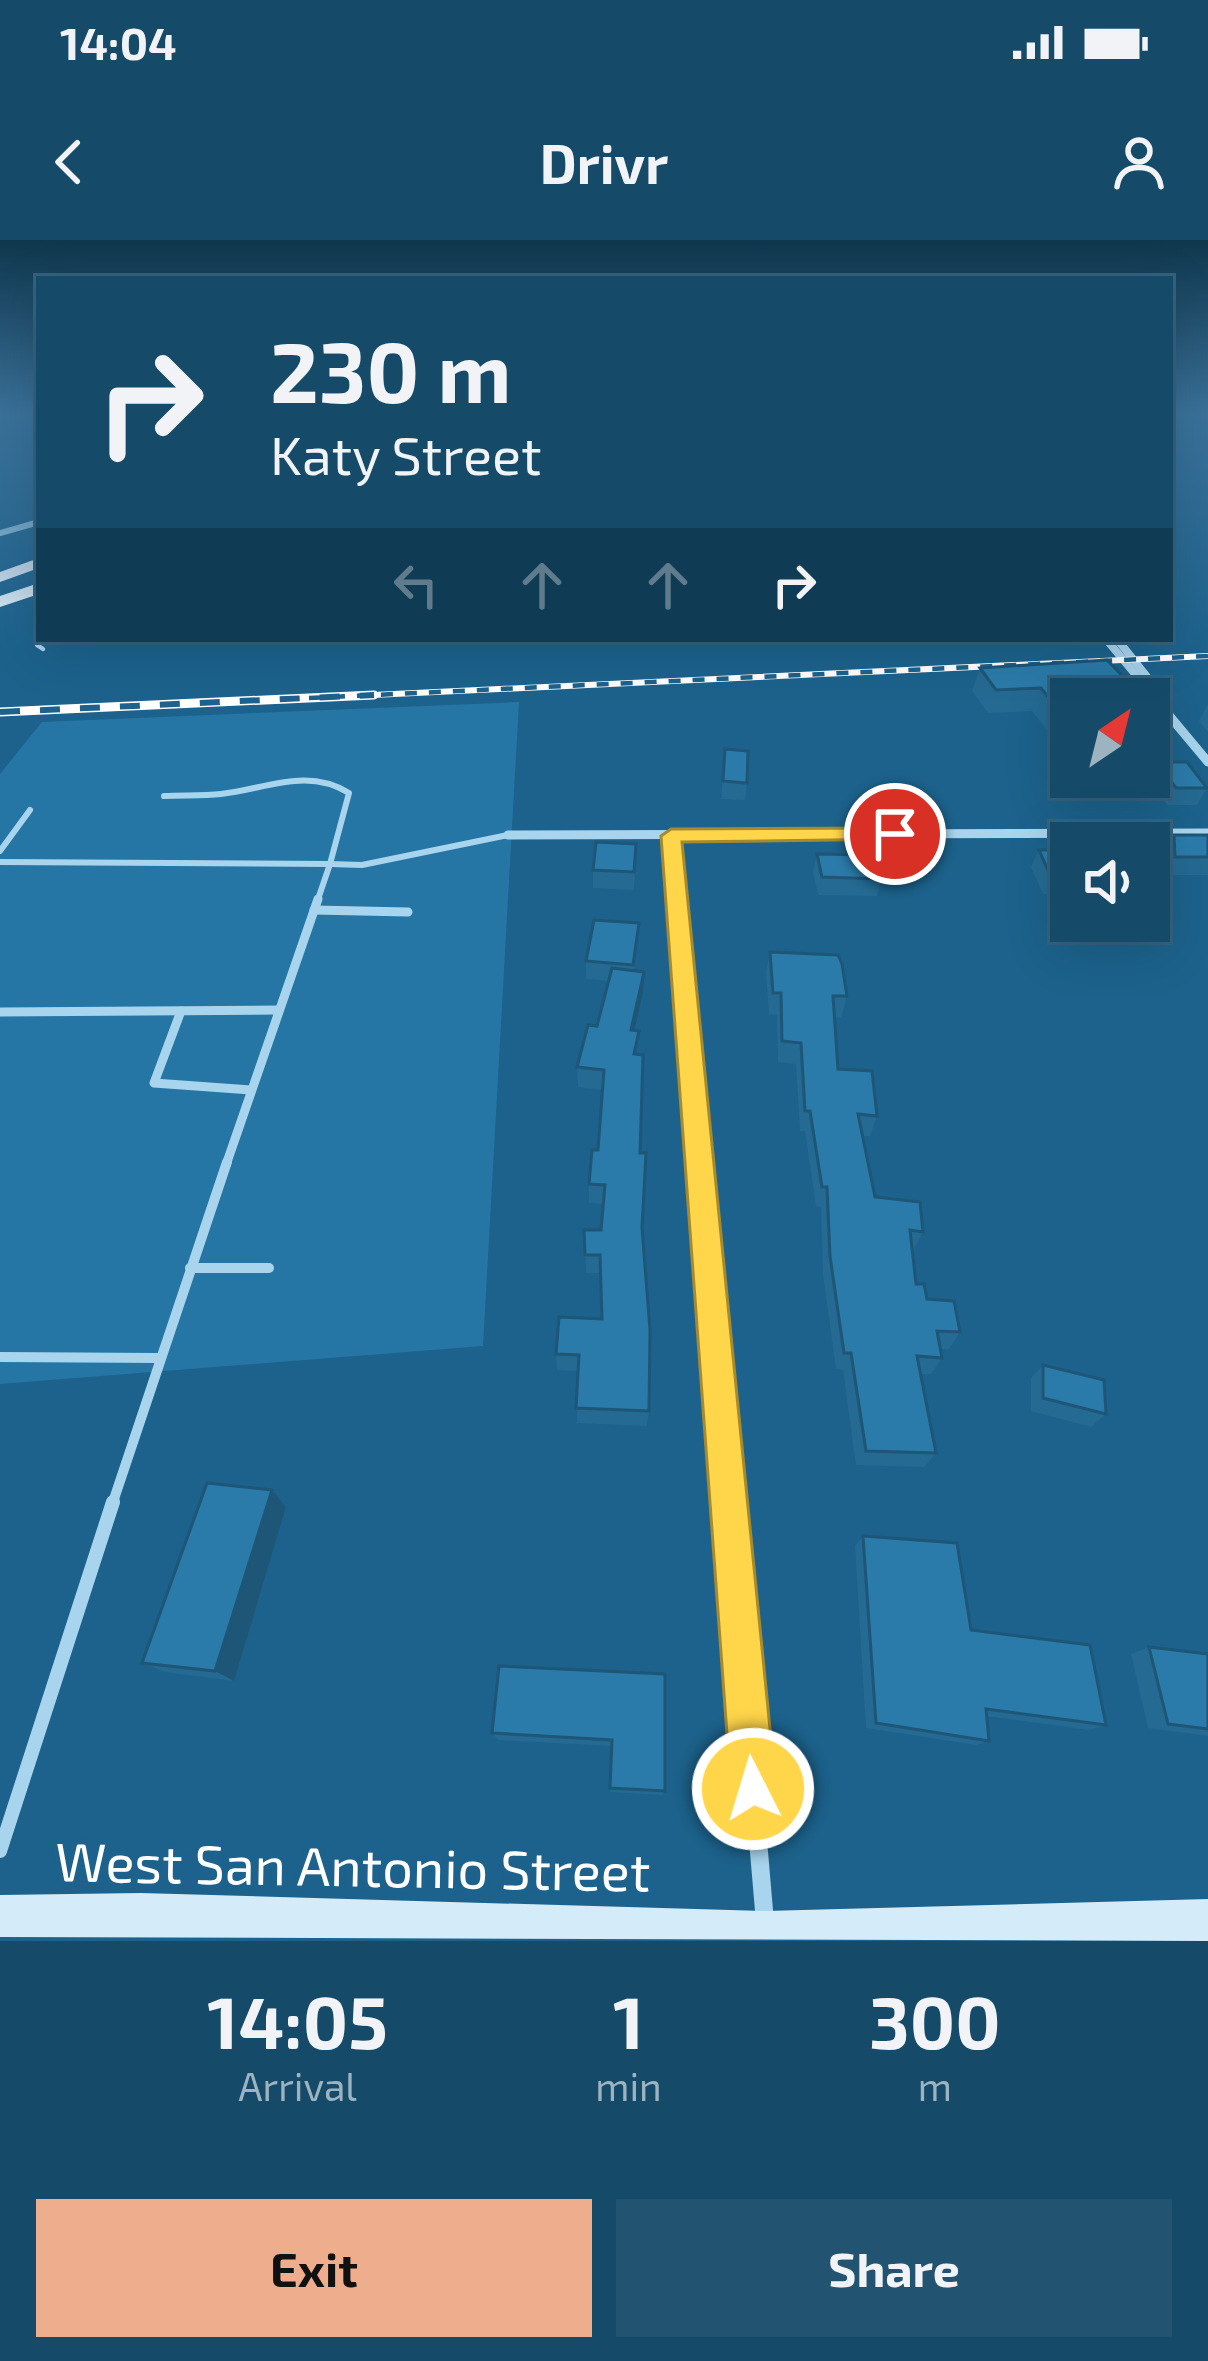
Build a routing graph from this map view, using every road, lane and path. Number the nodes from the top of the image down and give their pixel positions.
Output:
1 (36, 523) edge
2 (0, 533) edge
3 (36, 561) edge
4 (0, 574) edge
5 (36, 586) edge
6 (0, 598) edge
7 (41, 642) edge
8 (1108, 642) edge
9 (1119, 642) edge
10 (43, 649) dead end
11 (1134, 678) edge
12 (1148, 678) edge
13 (1170, 714) edge
14 (1208, 762) edge
15 (164, 796) dead end
16 (30, 810) dead end
17 (1208, 832) edge
18 (508, 835) joint
19 (671, 836) junction
20 (0, 850) edge
21 (0, 862) edge
22 (330, 864) junction
23 (314, 910) junction
24 (408, 912) dead end
25 (279, 1010) junction
26 (181, 1011) junction
27 (0, 1012) edge
28 (251, 1090) junction
29 (190, 1268) junction
30 (268, 1268) dead end
31 (0, 1357) edge
32 (159, 1358) junction
33 (0, 1851) edge
34 (0, 1916) edge
35 (1208, 1920) edge
36 (138, 1927) edge
37 (765, 1932) junction

1 - 2 street
3 - 4 main road
5 - 6 main road
7 - 10 lane
8 - 11 street
9 - 12 street
13 - 14 street
15 - 22 lane
16 - 20 lane
17 - 19 street
18 - 19 street
18 - 22 lane
19 - 37 street
21 - 22 lane
22 - 23 lane
23 - 24 lane
23 - 25 lane
25 - 26 lane
25 - 28 lane
26 - 27 lane
26 - 28 lane
28 - 29 lane
29 - 30 lane
29 - 32 lane
31 - 32 lane
32 - 33 lane
34 - 36 street, West San Antonio Street
35 - 37 street, West San Antonio Street
36 - 37 street, West San Antonio Street

